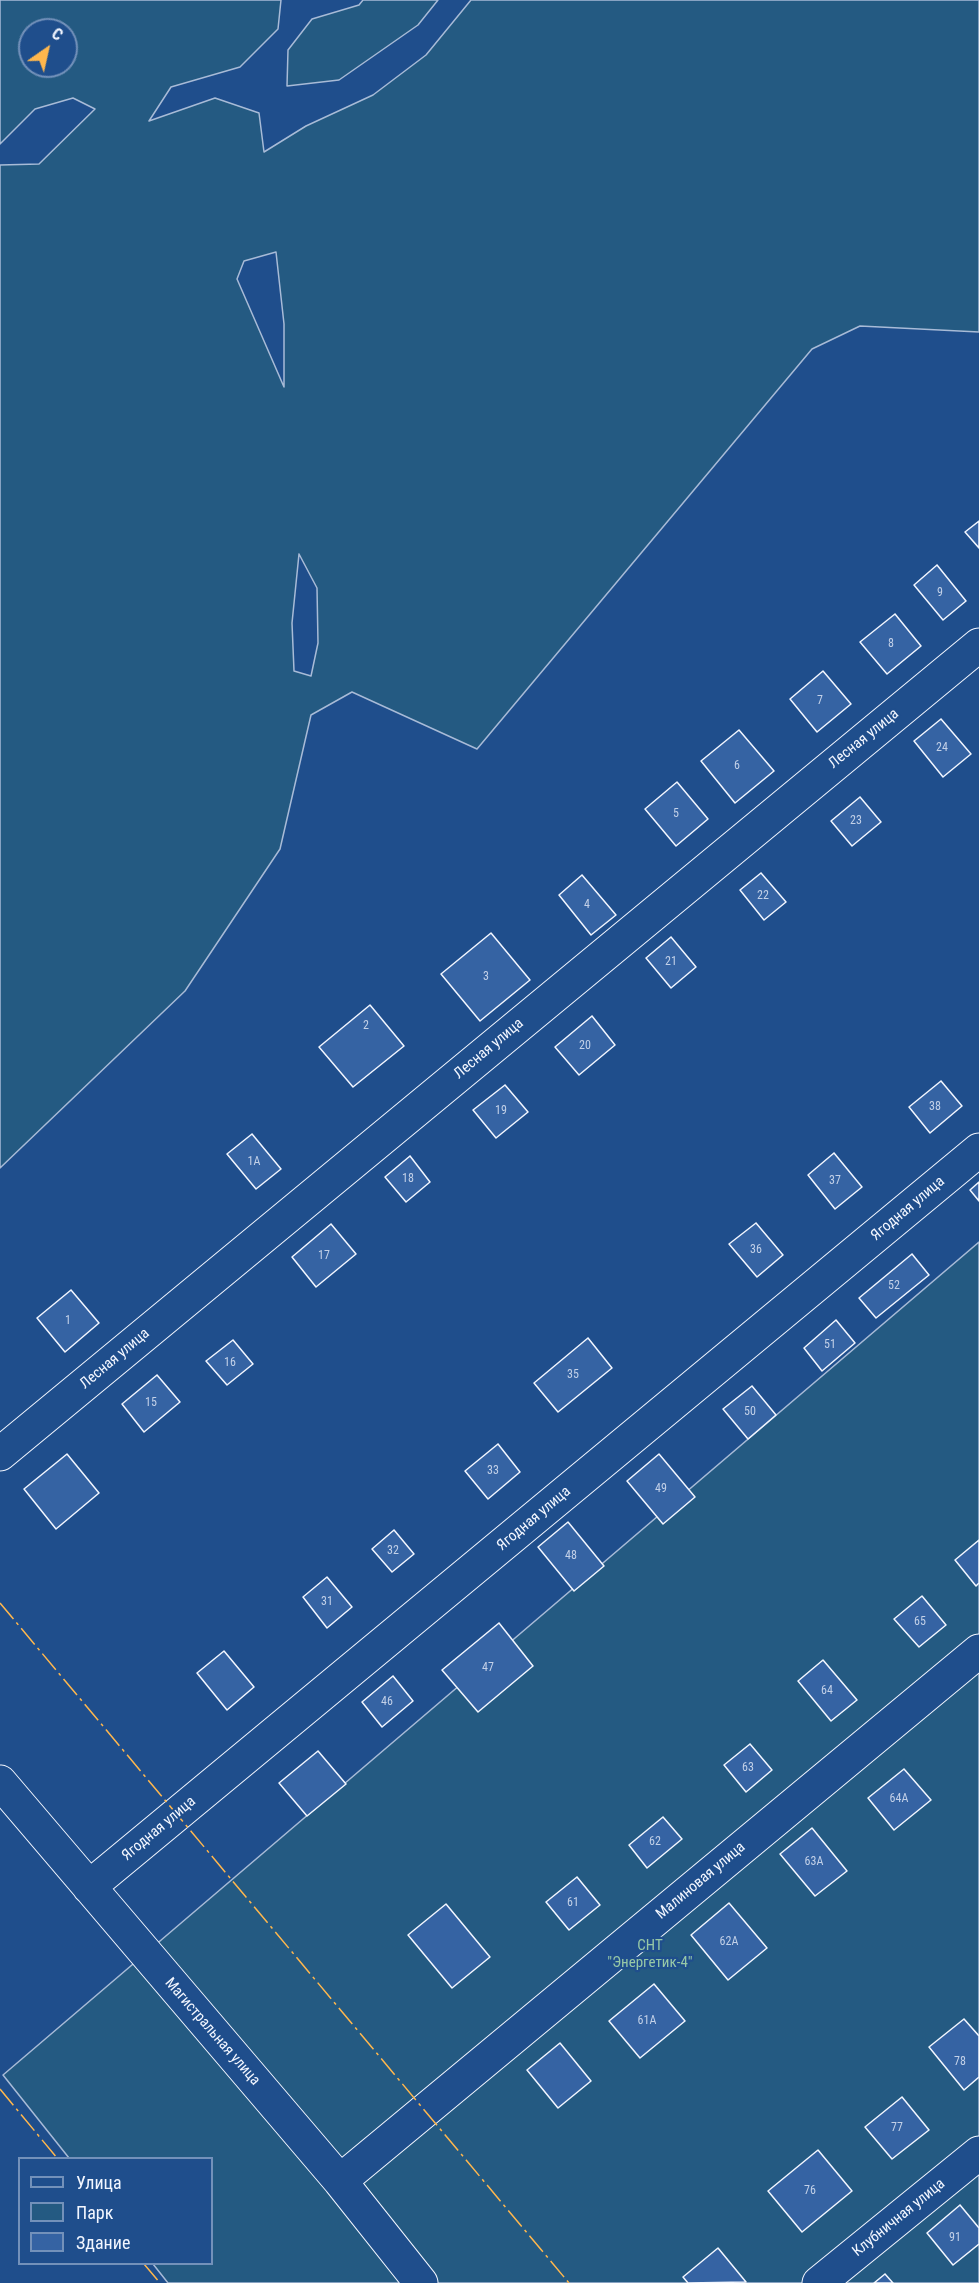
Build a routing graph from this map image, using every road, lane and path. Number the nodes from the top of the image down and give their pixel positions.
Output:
1 (979, 645) edge
2 (979, 1150) edge
3 (0, 1454) edge
4 (979, 1651) edge
5 (0, 1782) edge
6 (89, 1887) junction
7 (979, 2153) edge
8 (340, 2181) junction
9 (421, 2283) edge
10 (819, 2283) edge

1 - 3 street, Лесная улица
2 - 6 street, Ягодная улица
4 - 8 street, Малиновая улица
5 - 6 street, Магистральная улица
6 - 8 street, Магистральная улица
7 - 10 street, Клубничная улица
8 - 9 street, Магистральная улица

